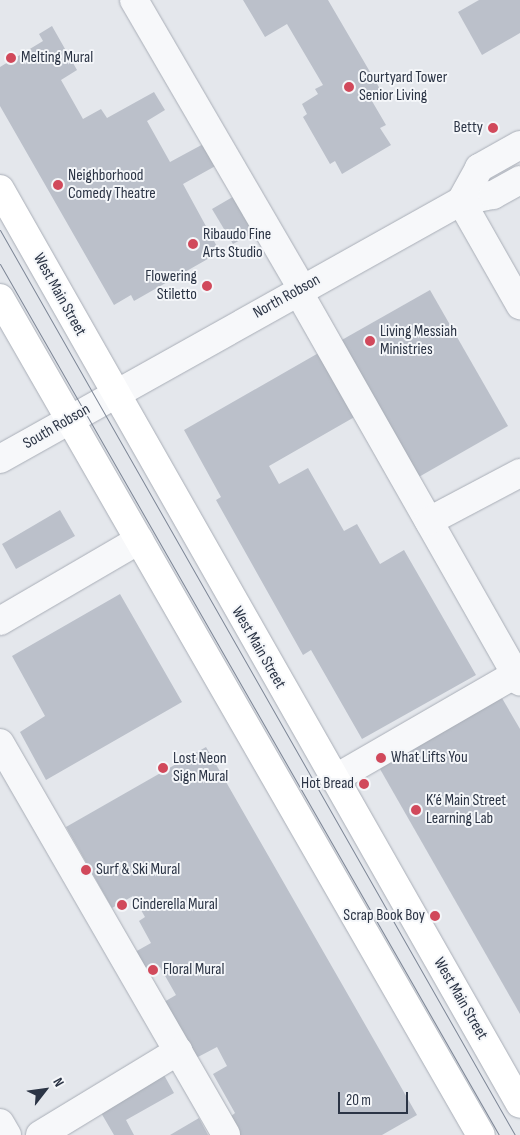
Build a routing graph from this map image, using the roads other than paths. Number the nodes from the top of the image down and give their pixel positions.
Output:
1 (134, 0) edge
2 (520, 144) edge
3 (520, 180) edge
4 (0, 190) edge
5 (461, 200) junction
6 (300, 290) junction
7 (0, 298) edge
8 (520, 305) edge
9 (114, 394) junction
10 (70, 419) junction
11 (0, 459) edge
12 (520, 473) edge
13 (430, 521) junction
14 (139, 540) junction
15 (0, 620) edge
16 (518, 677) edge
17 (0, 743) edge
18 (334, 779) junction
19 (178, 1051) junction
20 (520, 1104) edge
21 (0, 1123) edge
22 (6, 1135) edge
23 (40, 1135) edge
24 (226, 1135) edge
25 (481, 1135) edge

1 - 6 street
2 - 5 street
3 - 5 street, North Robson
4 - 9 main road, West Main Street
5 - 6 street, North Robson
5 - 8 street
6 - 9 street, North Robson
6 - 13 street
7 - 10 main road
9 - 10 street, South Robson
9 - 18 main road, West Main Street
10 - 11 street, South Robson
10 - 14 main road
12 - 13 street
13 - 16 street
14 - 15 street
14 - 25 main road
16 - 18 street
17 - 19 street
18 - 20 main road, West Main Street
19 - 23 street
19 - 24 street
21 - 22 street

